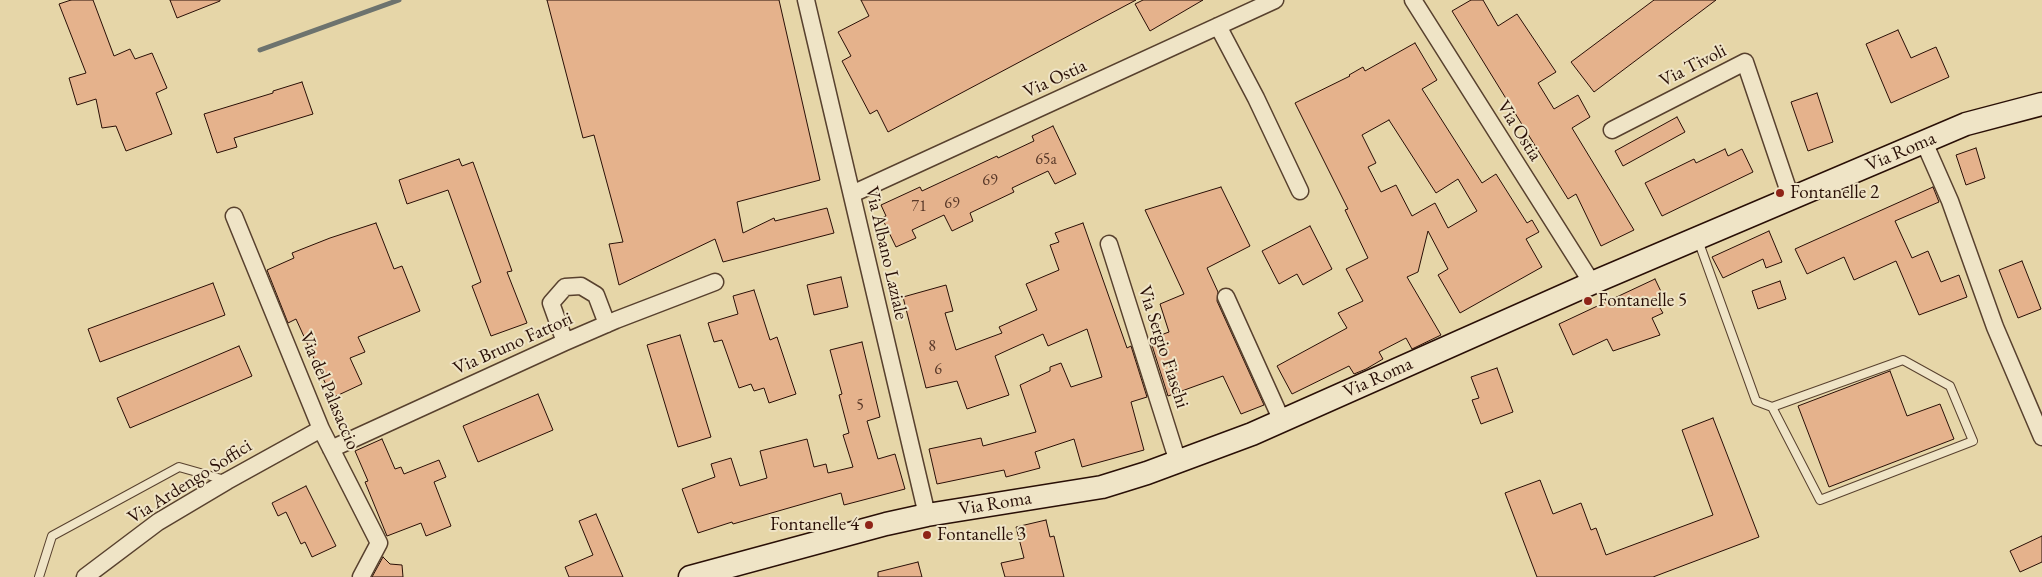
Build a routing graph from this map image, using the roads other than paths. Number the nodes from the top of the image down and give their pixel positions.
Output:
1 (806, 0) edge
2 (1275, 0) edge
3 (1413, 0) edge
4 (1218, 26) junction
5 (2042, 104) edge
6 (1612, 130) dead end
7 (1924, 142) junction
8 (1300, 191) dead end
9 (852, 194) junction
10 (1792, 198) junction
11 (234, 216) dead end
12 (1697, 238) junction
13 (1109, 244) dead end
14 (716, 282) dead end
15 (1592, 283) junction
16 (1226, 297) dead end
17 (607, 324) junction
18 (565, 342) junction
19 (1772, 407) junction
20 (1282, 421) junction
21 (321, 429) junction
22 (2042, 437) edge
23 (331, 449) junction
24 (1178, 462) junction
25 (227, 481) junction
26 (927, 515) junction
27 (39, 577) edge
28 (85, 577) edge
29 (361, 577) edge
30 (690, 577) edge

1 - 9 street, Via Albano Laziale
2 - 4 street, Via Ostia
3 - 15 street, Via Ostia
4 - 8 street
4 - 9 street, Via Ostia
5 - 7 main road, Via Roma
6 - 10 street, Via Tivoli
7 - 10 main road, Via Roma
7 - 22 street
9 - 26 street, Via Albano Laziale
10 - 12 main road, Via Roma
11 - 21 street, Via del Palasaccio
12 - 15 main road, Via Roma
12 - 19 lane
13 - 24 street, Via Sergio Fiaschi
14 - 17 street, Via Bruno Fattori
15 - 20 main road, Via Roma
16 - 20 street
17 - 18 street, Via Bruno Fattori
17 - 18 street
18 - 23 street, Via Bruno Fattori
19 - 19 lane
20 - 24 main road, Via Roma
21 - 23 street, Via del Palasaccio
21 - 25 street, Via Ardengo Soffici
23 - 29 street, Via del Palasaccio
24 - 26 main road, Via Roma
25 - 27 lane
25 - 28 street, Via Ardengo Soffici
26 - 30 main road, Via Roma

